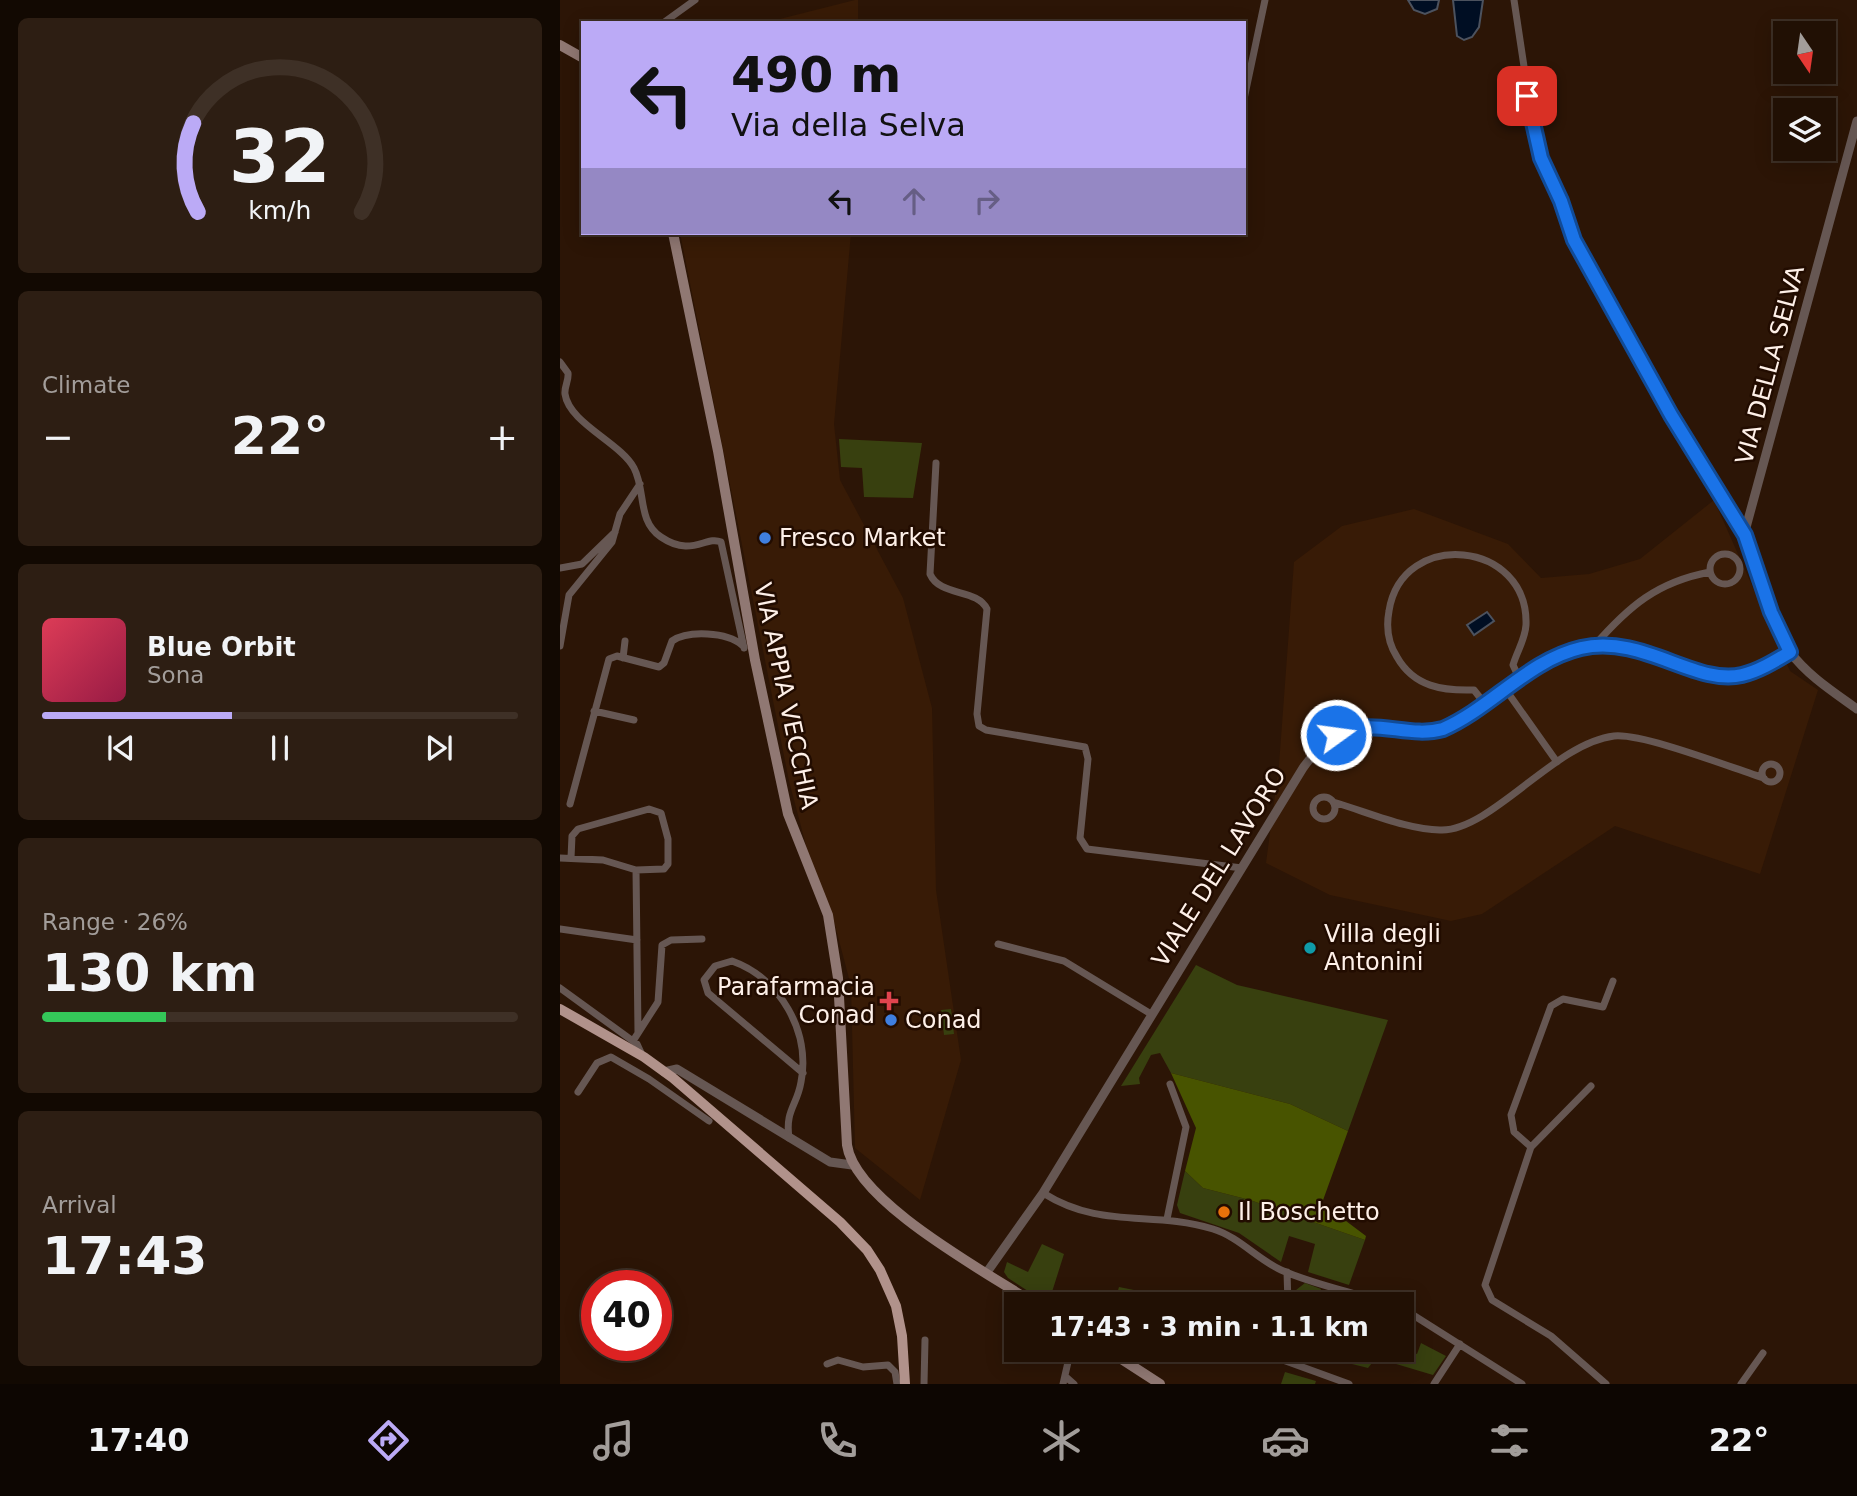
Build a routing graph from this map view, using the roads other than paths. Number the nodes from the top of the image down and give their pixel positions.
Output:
1 (695, 0) edge
2 (1265, 0) edge
3 (1514, 0) edge
4 (666, 21) edge
5 (560, 45) edge
6 (581, 57) edge
7 (1246, 90) edge
8 (1857, 121) edge
9 (673, 235) edge
10 (560, 362) edge
11 (563, 393) edge
12 (936, 463) dead end
13 (640, 484) junction
14 (616, 531) junction
15 (1745, 535) junction
16 (560, 568) edge
17 (1710, 572) junction
18 (625, 642) dead end
19 (560, 646) edge
20 (1594, 646) junction
21 (744, 648) junction
22 (1790, 652) junction
23 (623, 658) junction
24 (755, 660) junction
25 (1520, 680) junction
26 (1506, 690) junction
27 (1485, 704) junction
28 (1857, 709) edge
29 (594, 711) junction
30 (634, 720) dead end
31 (1557, 762) junction
32 (1764, 778) dead end
33 (1334, 802) dead end
34 (570, 804) dead end
35 (560, 858) edge
36 (571, 858) junction
37 (1242, 868) junction
38 (636, 870) junction
39 (560, 929) edge
40 (702, 939) dead end
41 (637, 940) junction
42 (998, 944) dead end
43 (1613, 981) dead end
44 (560, 988) edge
45 (560, 1009) edge
46 (1151, 1014) junction
47 (638, 1032) junction
48 (633, 1041) junction
49 (643, 1058) junction
50 (664, 1072) junction
51 (803, 1073) junction
52 (1170, 1084) dead end
53 (1591, 1086) dead end
54 (578, 1092) dead end
55 (710, 1119) junction
56 (789, 1138) junction
57 (1531, 1147) junction
58 (852, 1165) junction
59 (1042, 1193) junction
60 (1167, 1219) junction
61 (987, 1272) junction
62 (1287, 1272) junction
63 (1017, 1292) edge
64 (1288, 1292) edge
65 (1350, 1292) edge
66 (1414, 1315) edge
67 (925, 1340) dead end
68 (1460, 1344) junction
69 (1763, 1353) dead end
70 (1068, 1362) edge
71 (1126, 1362) edge
72 (1293, 1362) edge
73 (827, 1364) dead end
74 (1064, 1380) edge
75 (897, 1384) edge
76 (905, 1384) edge
77 (924, 1384) edge
78 (1074, 1384) edge
79 (1160, 1384) edge
80 (1349, 1384) edge
81 (1434, 1384) edge
82 (1522, 1384) edge
83 (1606, 1384) edge
84 (1741, 1384) edge

1 - 4 street
2 - 7 street
3 - 15 street
5 - 6 main road
8 - 15 street, VIA DELLA SELVA
9 - 24 main road, VIA APPIA VECCHIA
10 - 11 street
11 - 13 street
12 - 37 street
13 - 14 street
13 - 21 street
14 - 16 street
14 - 19 street
15 - 22 street, VIA DELLA SELVA
17 - 17 street
17 - 20 street
18 - 23 street
20 - 22 street, VIALE DEL LAVORO
20 - 25 street, VIALE DEL LAVORO
21 - 23 street
21 - 24 street
22 - 28 street, VIA DELLA SELVA
23 - 29 street
24 - 58 main road, VIA APPIA VECCHIA
25 - 26 street, VIALE DEL LAVORO
25 - 27 street
26 - 27 street, VIALE DEL LAVORO
26 - 31 street
27 - 37 street, VIALE DEL LAVORO
29 - 30 street
29 - 34 street
31 - 32 street
31 - 33 street
35 - 36 street
36 - 38 street
36 - 38 street
37 - 46 street, VIALE DEL LAVORO
38 - 41 street
39 - 41 street
40 - 47 street
41 - 47 street
42 - 46 street
43 - 57 street
44 - 48 street
45 - 49 main road
46 - 59 street, VIALE DEL LAVORO
47 - 48 street
48 - 49 street
49 - 50 main road
50 - 55 main road
50 - 56 street
51 - 51 street
51 - 56 street
52 - 60 street
53 - 57 street
54 - 55 street
55 - 76 main road
56 - 58 street
57 - 83 street
58 - 61 main road
59 - 60 street
59 - 61 street, VIALE DEL LAVORO
60 - 62 street
61 - 63 main road
62 - 64 street
62 - 65 street
66 - 68 street
67 - 77 street
68 - 81 street
68 - 82 street
69 - 84 street
70 - 74 street
71 - 79 main road
72 - 80 street
73 - 75 street
74 - 78 street

